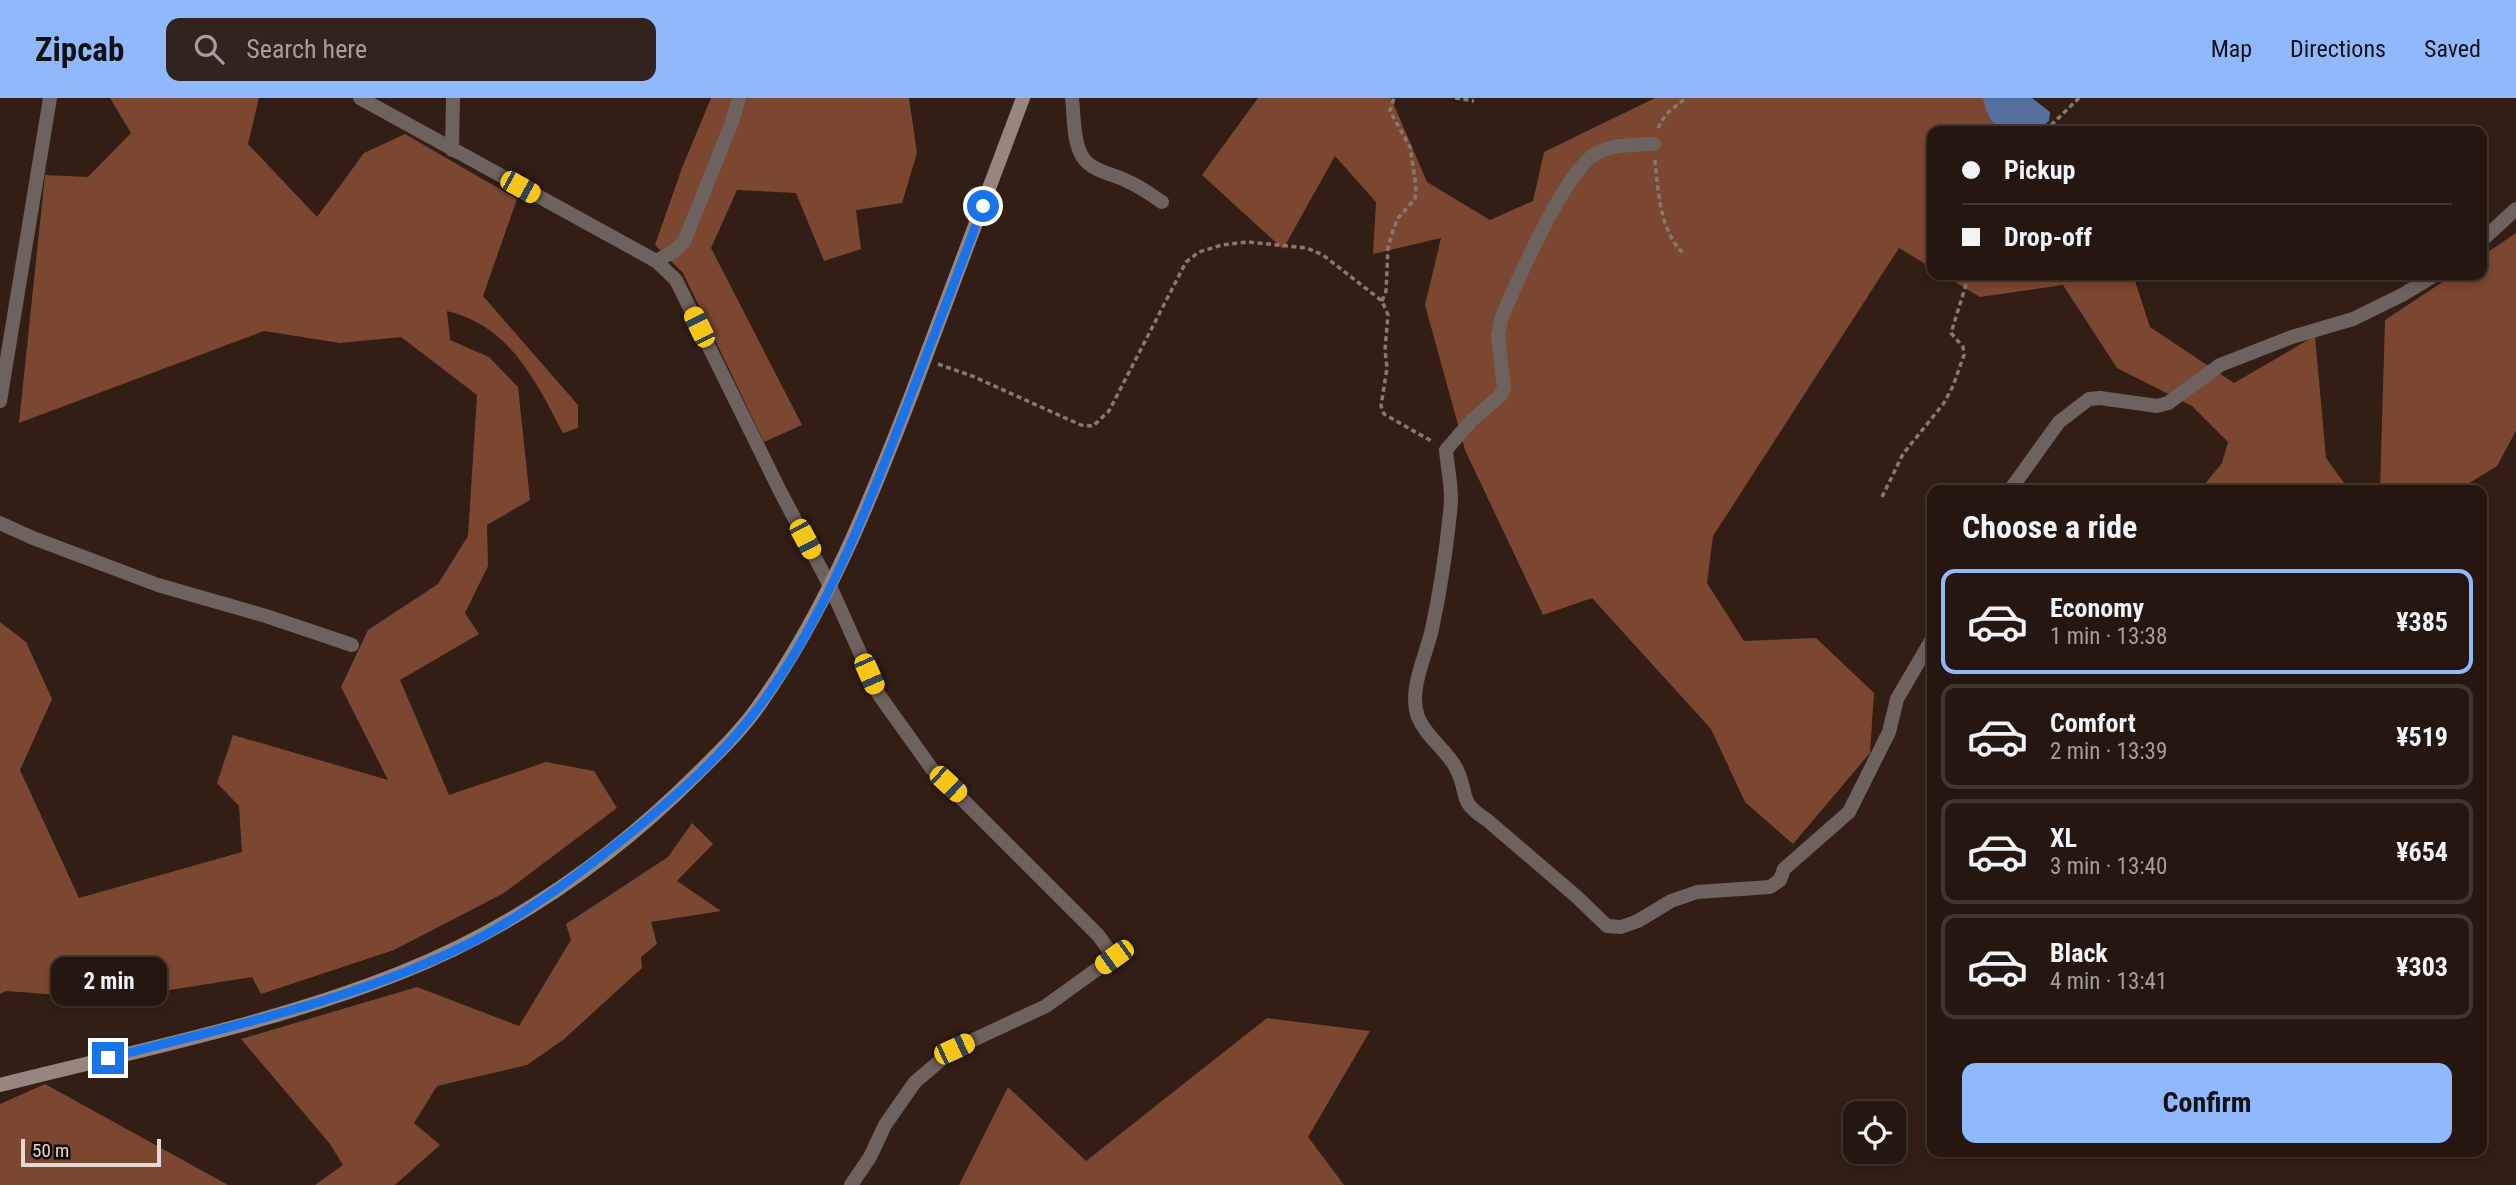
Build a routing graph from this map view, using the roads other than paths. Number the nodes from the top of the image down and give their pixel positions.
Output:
1 (50, 98) edge
2 (360, 98) edge
3 (453, 98) edge
4 (739, 98) edge
5 (1023, 98) edge
6 (1072, 98) edge
7 (1654, 144) road end
8 (452, 150) junction
9 (1162, 202) dead end
10 (2516, 209) edge
11 (2487, 235) edge
12 (656, 261) junction
13 (2427, 280) edge
14 (0, 401) edge
15 (2014, 485) edge
16 (0, 523) edge
17 (830, 586) junction
18 (352, 645) dead end
19 (1927, 648) edge
20 (0, 1085) edge
21 (851, 1185) edge

1 - 14 street
2 - 8 street
3 - 8 street
4 - 12 street
5 - 17 street
6 - 9 street
7 - 19 street
8 - 12 street
10 - 11 street
12 - 17 street
13 - 15 street
16 - 18 street
17 - 20 street
17 - 21 street

